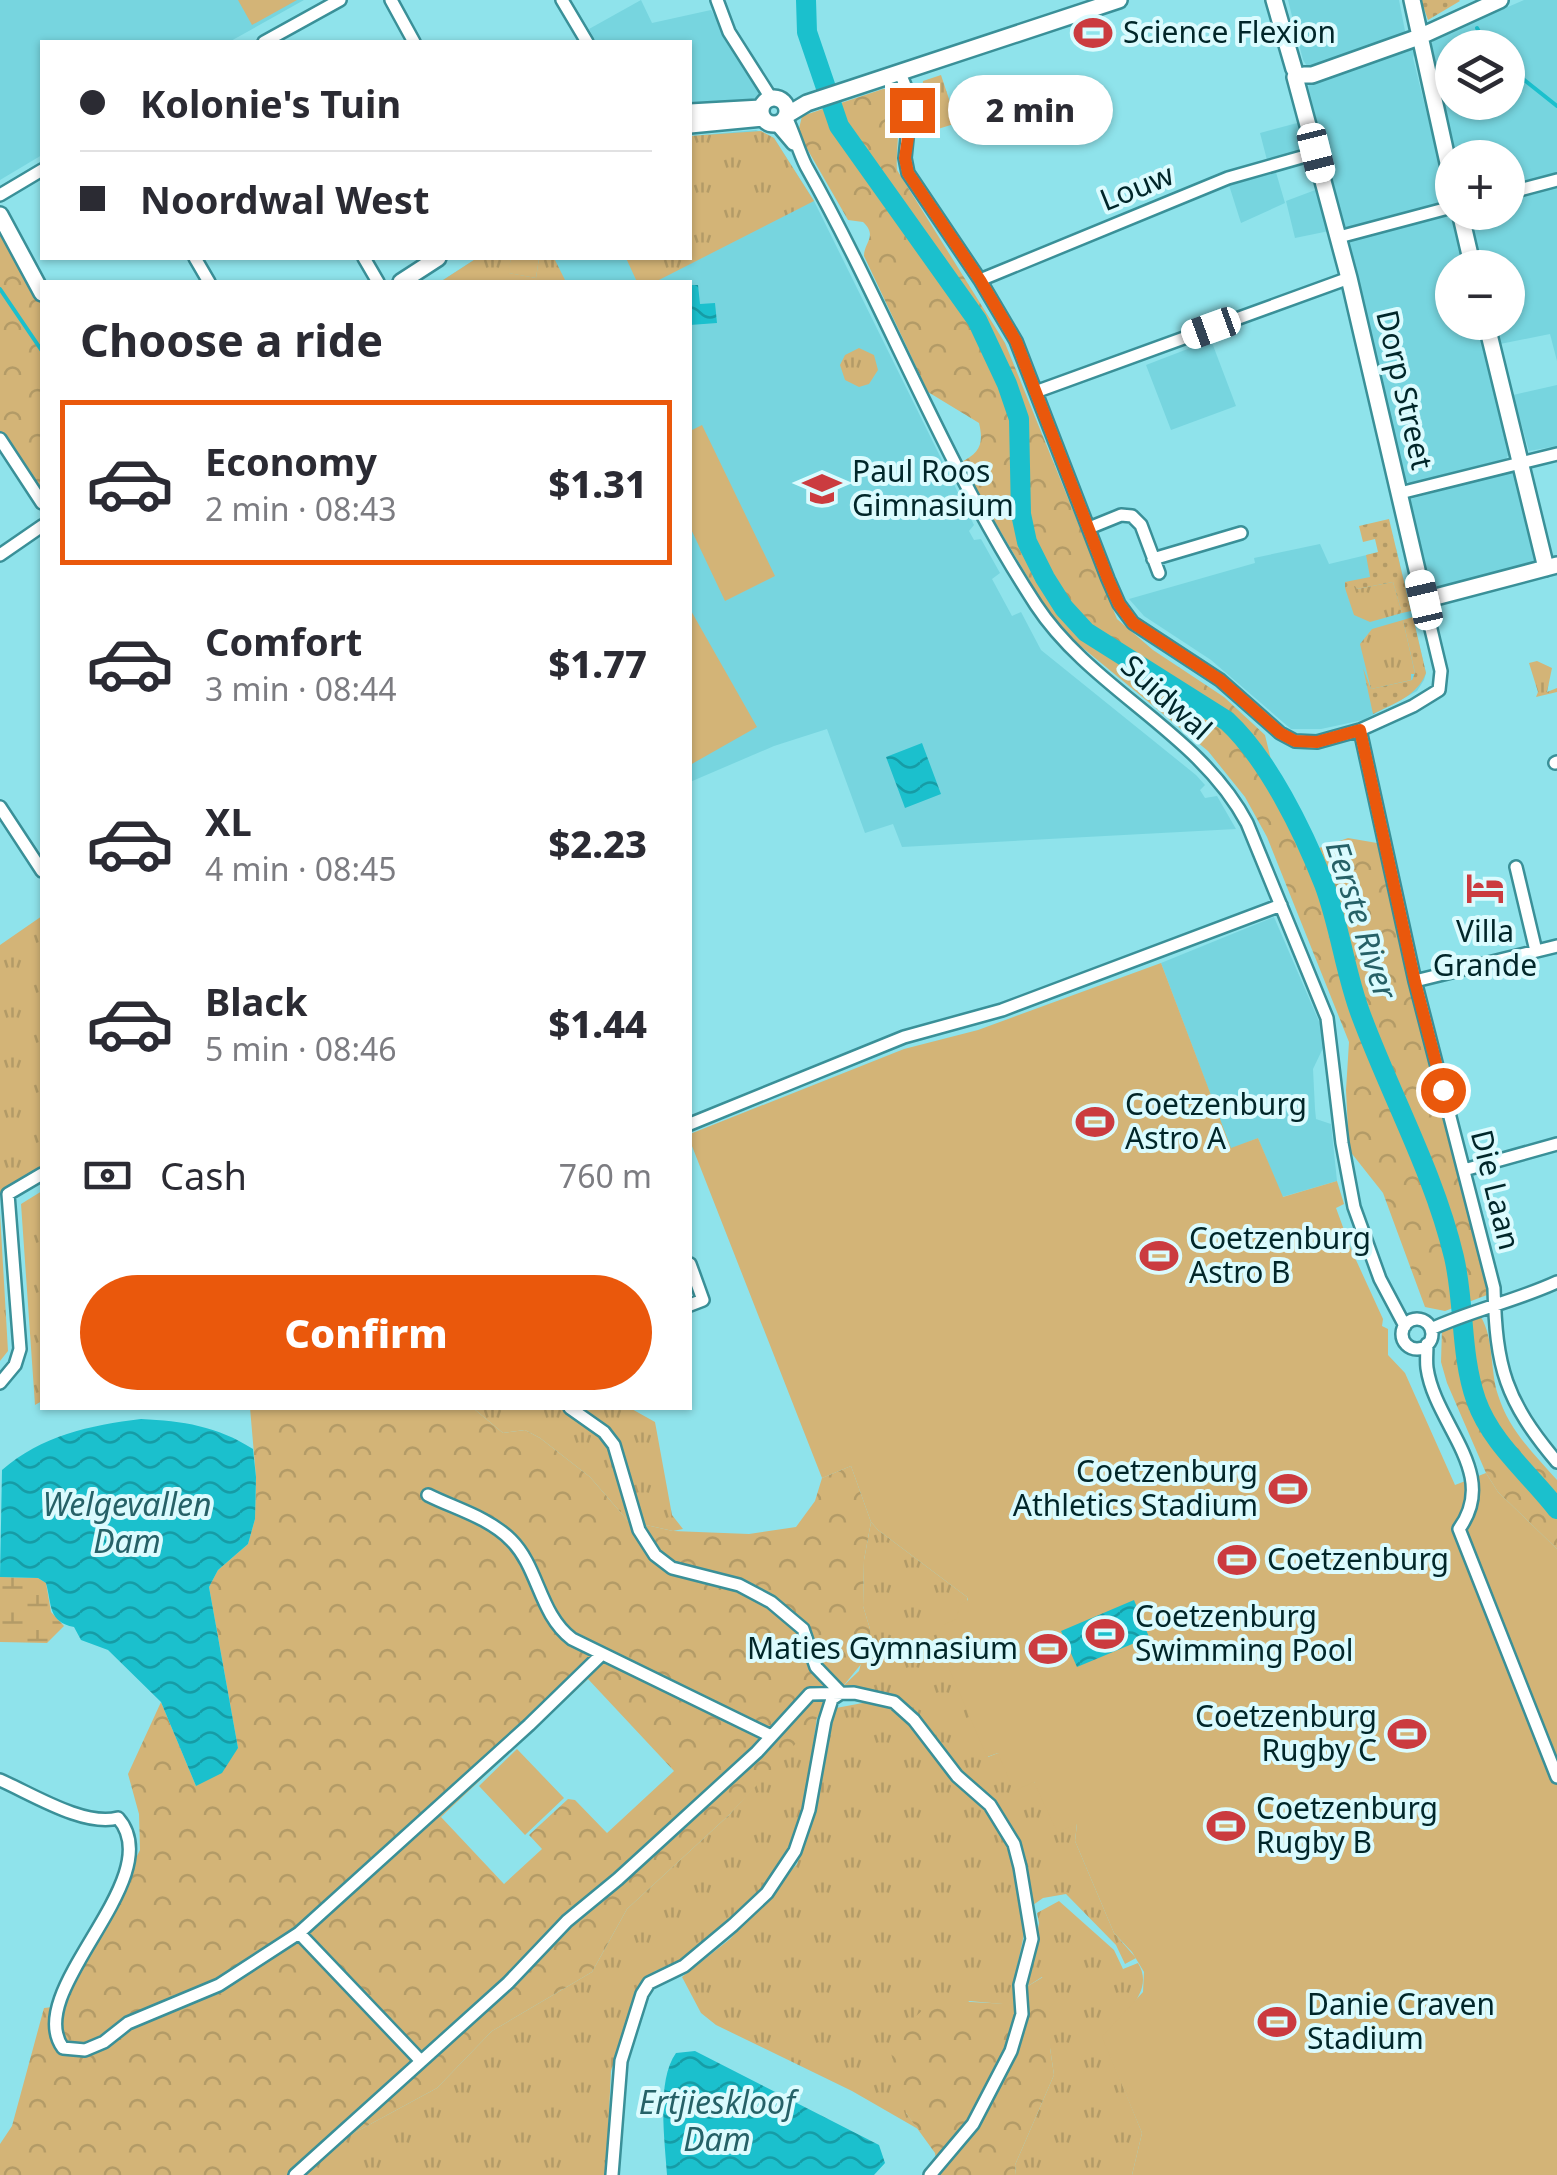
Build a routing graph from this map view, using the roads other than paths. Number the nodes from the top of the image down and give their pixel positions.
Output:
1 (340, 0) edge
2 (391, 0) edge
3 (562, 0) edge
4 (717, 0) edge
5 (1120, 0) edge
6 (1274, 0) edge
7 (1284, 0) edge
8 (1412, 0) edge
9 (1500, 0) edge
10 (1419, 37) junction
11 (268, 40) edge
12 (413, 40) edge
13 (585, 40) edge
14 (900, 73) junction
15 (1299, 73) junction
16 (692, 112) edge
17 (776, 112) junction
18 (692, 125) edge
19 (1443, 140) edge
20 (1316, 153) junction
21 (40, 171) edge
22 (1557, 180) edge
23 (1525, 188) edge
24 (0, 195) edge
25 (1435, 211) edge
26 (0, 215) edge
27 (1338, 238) junction
28 (435, 260) edge
29 (1348, 278) junction
30 (404, 280) edge
31 (980, 280) junction
32 (40, 290) edge
33 (1490, 340) edge
34 (1038, 392) junction
35 (0, 439) edge
36 (1557, 454) edge
37 (1520, 462) junction
38 (1400, 493) junction
39 (40, 500) edge
40 (40, 527) edge
41 (1089, 528) junction
42 (1241, 533) dead end
43 (0, 555) edge
44 (1153, 558) junction
45 (1551, 567) edge
46 (1159, 573) dead end
47 (1424, 600) junction
48 (1360, 730) junction
49 (0, 807) edge
50 (1516, 867) dead end
51 (40, 868) edge
52 (1281, 905) junction
53 (1557, 946) edge
54 (1536, 951) junction
55 (1415, 982) junction
56 (692, 1123) edge
57 (1557, 1144) edge
58 (1464, 1170) junction
59 (40, 1175) edge
60 (4, 1196) edge
61 (692, 1270) edge
62 (1557, 1282) edge
63 (692, 1304) edge
64 (1494, 1306) junction
65 (1404, 1326) junction
66 (1434, 1327) junction
67 (1421, 1347) junction
68 (0, 1384) edge
69 (573, 1410) edge
70 (1557, 1462) edge
71 (428, 1494) dead end
72 (600, 1656) junction
73 (841, 1693) junction
74 (771, 1736) junction
75 (1557, 1777) edge
76 (0, 1780) edge
77 (299, 1933) junction
78 (420, 2060) junction
79 (295, 2175) edge
80 (612, 2175) edge
81 (930, 2175) edge

1 - 11 street
2 - 12 street
3 - 13 street
4 - 17 street, Suidwal
5 - 14 street
6 - 15 street, Dorp Street
7 - 15 street, Dorp Street
8 - 10 street
9 - 10 street
10 - 15 street
10 - 19 street
14 - 17 street
14 - 31 street
15 - 20 street, Dorp Street
16 - 17 street
17 - 18 street
17 - 52 street, Suidwal
20 - 27 street, Dorp Street
20 - 31 street, Louw
21 - 24 street
22 - 23 street
25 - 27 street
26 - 32 street
27 - 29 street, Dorp Street
28 - 30 street
29 - 34 street
29 - 38 street, Dorp Street
31 - 34 street
33 - 37 street
34 - 41 street
35 - 39 street
36 - 37 street
37 - 38 street
37 - 45 street
38 - 47 street, Dorp Street
40 - 43 street
41 - 44 street
41 - 48 street
42 - 44 street
44 - 46 street
45 - 47 street
47 - 48 street, Dorp Street
48 - 55 street, Die Laan
49 - 51 street
50 - 54 street
52 - 56 street
52 - 65 street, Suidwal
53 - 54 street
54 - 55 street
55 - 58 street, Die Laan
57 - 58 street
58 - 64 street, Die Laan
59 - 60 street
60 - 68 street
61 - 63 street
62 - 64 street
64 - 66 street
64 - 70 street, Die Laan
65 - 66 street
65 - 67 street
66 - 67 street
67 - 75 street
69 - 73 street
71 - 72 street
72 - 74 street
72 - 77 street
73 - 74 street
73 - 80 street
73 - 81 street
74 - 78 street
76 - 77 street
77 - 78 street
78 - 79 street

